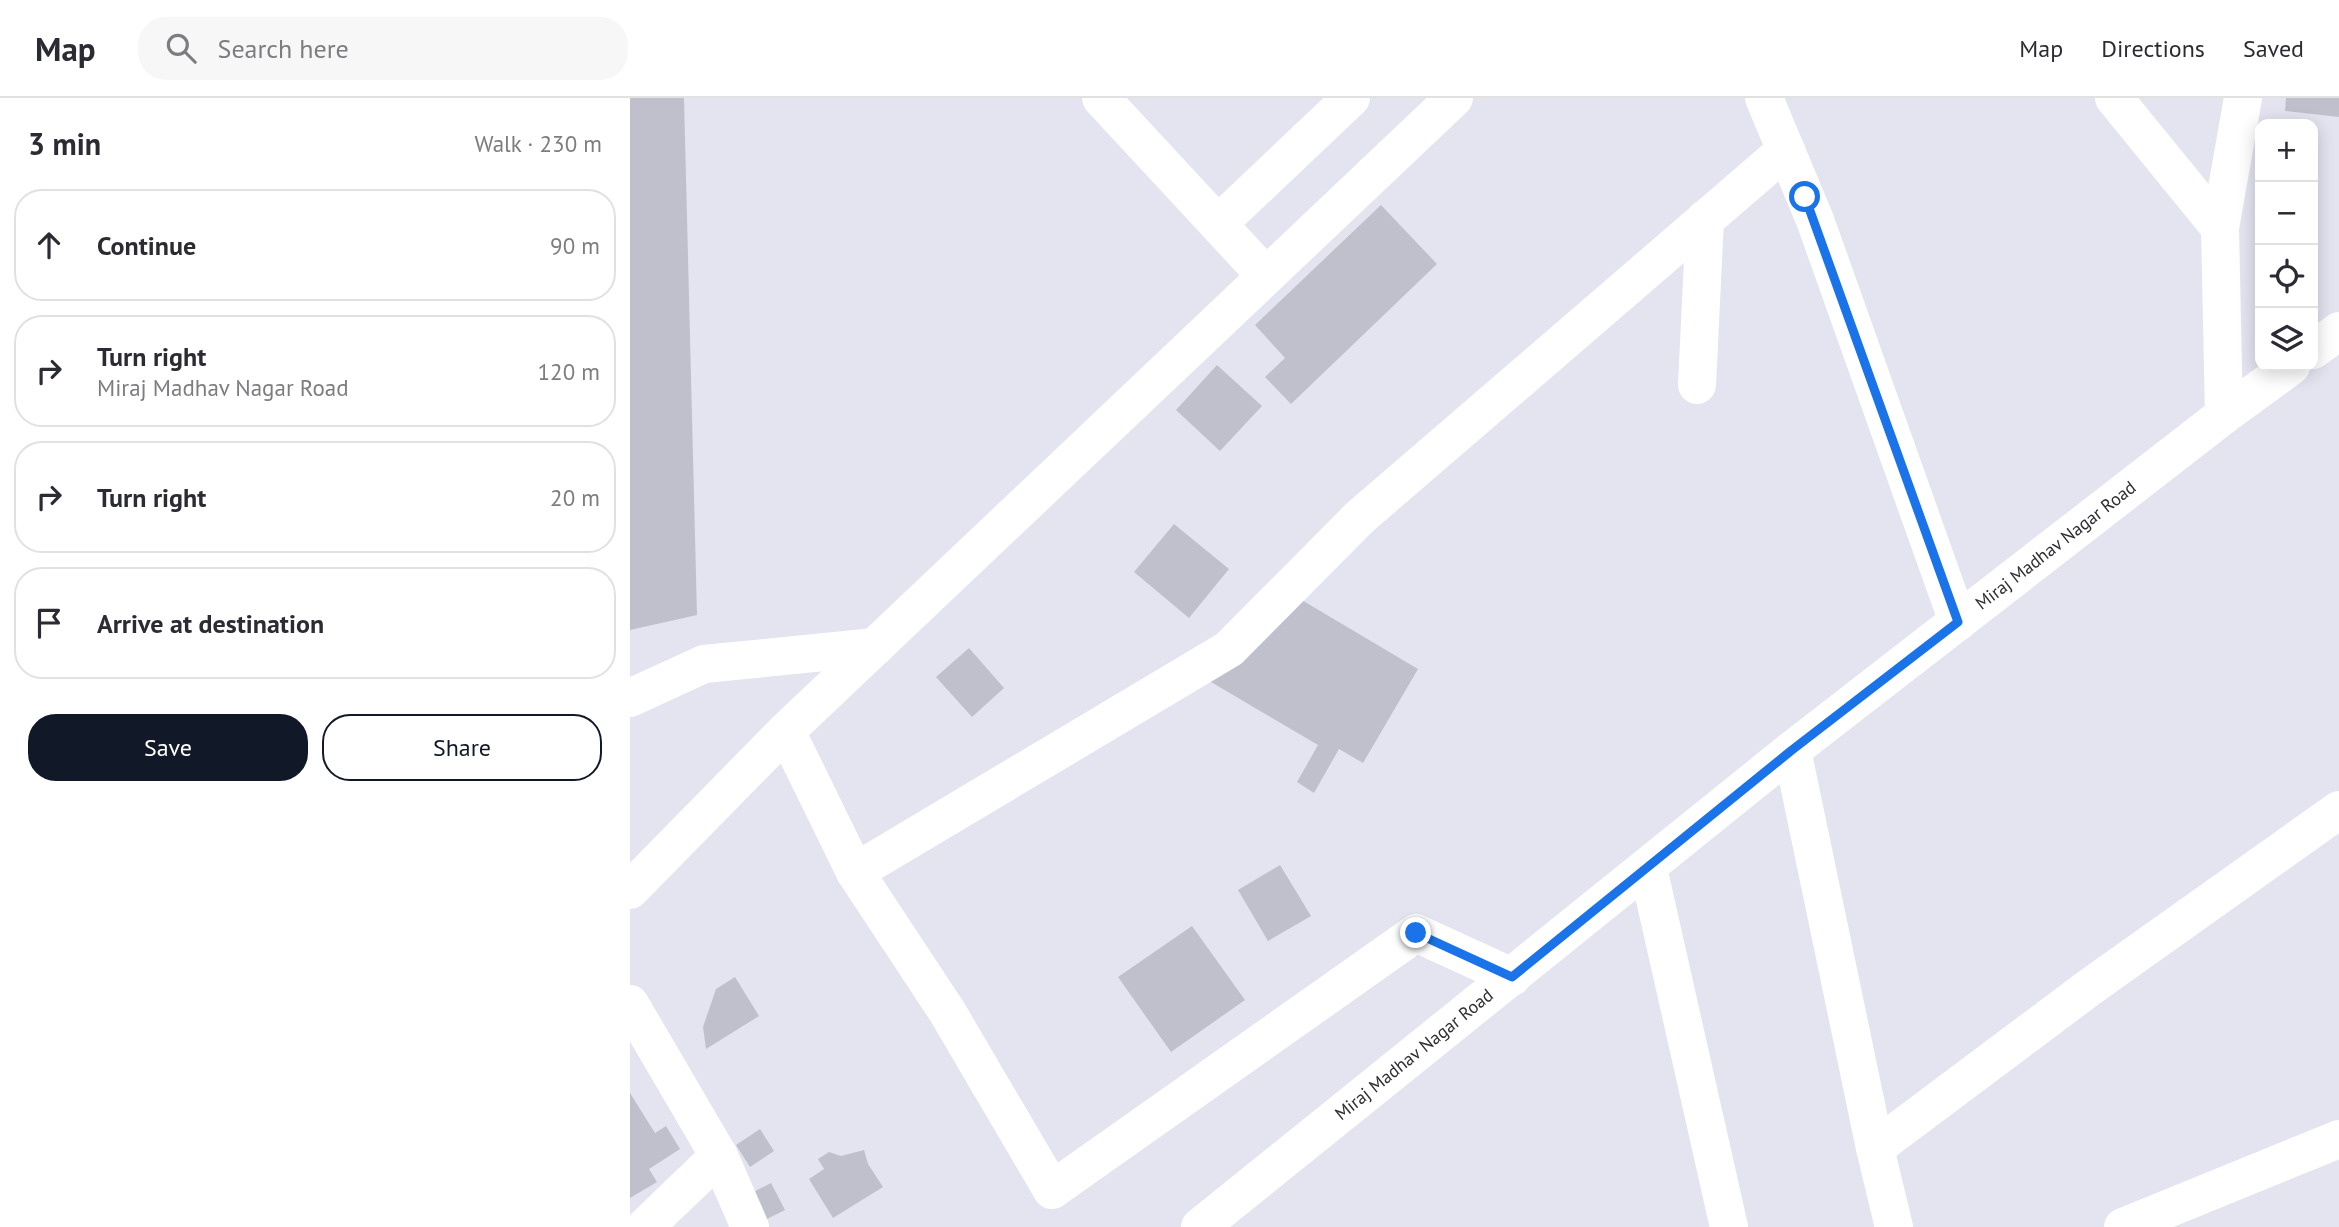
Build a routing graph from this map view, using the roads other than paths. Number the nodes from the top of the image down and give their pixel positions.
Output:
1 (1101, 98) edge
2 (1350, 98) edge
3 (1454, 98) edge
4 (1764, 98) edge
5 (2114, 98) edge
6 (2243, 98) edge
7 (1786, 150) junction
8 (1705, 219) junction
9 (1218, 224) junction
10 (2220, 228) junction
11 (1266, 276) junction
12 (2339, 331) edge
13 (2318, 346) edge
14 (2284, 371) edge
15 (1697, 385) dead end
16 (2224, 415) junction
17 (1958, 622) junction
18 (875, 647) junction
19 (630, 698) edge
20 (786, 731) junction
21 (1792, 750) junction
22 (2339, 810) edge
23 (1648, 868) junction
24 (855, 872) junction
25 (630, 890) edge
26 (1512, 977) junction
27 (630, 1004) edge
28 (2339, 1139) edge
29 (1875, 1148) junction
30 (719, 1156) junction
31 (645, 1227) edge
32 (750, 1227) edge
33 (1200, 1227) edge
34 (1729, 1227) edge
35 (1894, 1227) edge
36 (2123, 1227) edge

1 - 9 street
2 - 9 street
3 - 11 street
4 - 7 street
5 - 10 street
6 - 10 street
7 - 8 street
7 - 17 street
8 - 15 street
8 - 24 street
9 - 11 street
10 - 16 street
11 - 18 street
12 - 13 street
14 - 16 street, Miraj Madhav Nagar Road
16 - 17 street, Miraj Madhav Nagar Road
17 - 21 street, Miraj Madhav Nagar Road
18 - 19 street
18 - 20 street
20 - 24 street
20 - 25 street
21 - 23 street, Miraj Madhav Nagar Road
21 - 29 street
22 - 29 street
23 - 26 street, Miraj Madhav Nagar Road
23 - 34 street
24 - 26 street
26 - 33 street, Miraj Madhav Nagar Road
27 - 30 street
28 - 36 street
29 - 35 street
30 - 31 street
30 - 32 street

